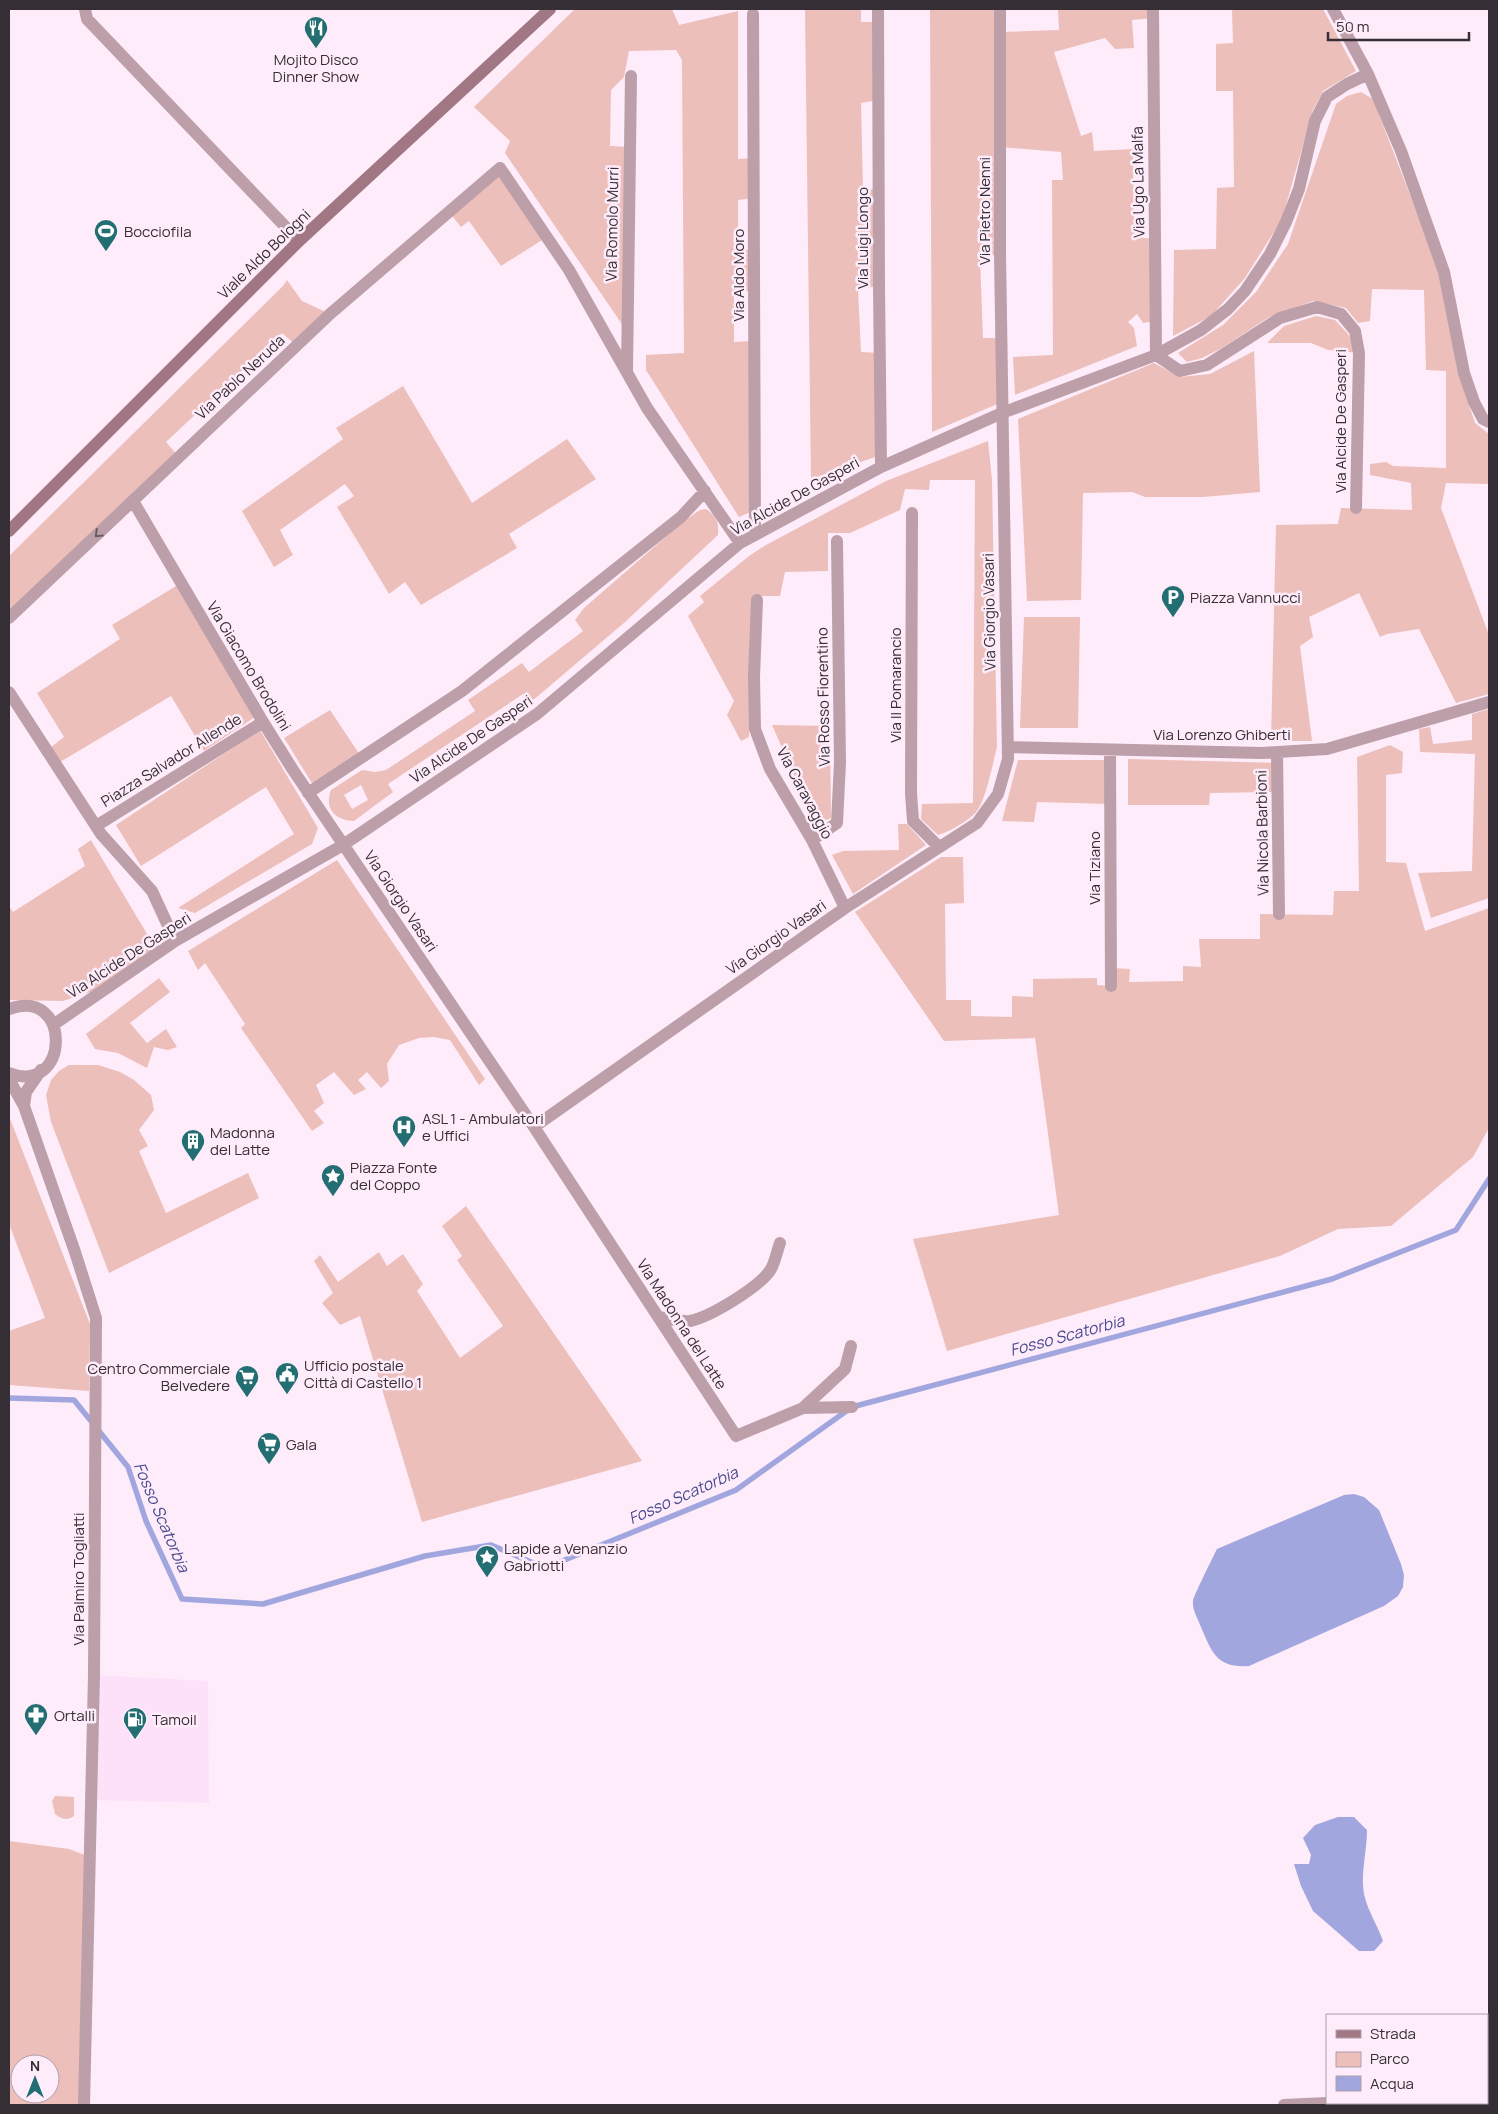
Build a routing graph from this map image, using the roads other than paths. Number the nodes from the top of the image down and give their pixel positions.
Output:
1 (85, 9) edge
2 (550, 9) edge
3 (878, 9) edge
4 (1000, 9) edge
5 (1153, 9) edge
6 (1333, 9) edge
7 (753, 14) dead end
8 (1368, 74) junction
9 (630, 76) dead end
10 (298, 241) junction
11 (1156, 355) junction
12 (627, 372) junction
13 (1002, 412) junction
14 (1489, 422) edge
15 (881, 467) junction
16 (705, 491) junction
17 (133, 501) junction
18 (1356, 508) dead end
19 (912, 513) dead end
20 (9, 531) edge
21 (755, 535) junction
22 (837, 541) dead end
23 (740, 543) junction
24 (757, 600) dead end
25 (9, 618) edge
26 (9, 692) edge
27 (1489, 702) edge
28 (262, 722) junction
29 (1008, 747) junction
30 (1110, 750) junction
31 (1277, 752) junction
32 (308, 793) junction
33 (96, 826) junction
34 (812, 840) junction
35 (343, 845) junction
36 (939, 847) junction
37 (845, 908) junction
38 (1279, 914) dead end
39 (175, 941) junction
40 (1111, 986) dead end
41 (11, 1007) edge
42 (53, 1025) junction
43 (41, 1070) junction
44 (9, 1073) edge
45 (9, 1079) edge
46 (24, 1106) junction
47 (534, 1127) junction
48 (780, 1243) dead end
49 (659, 1317) junction
50 (851, 1346) dead end
51 (852, 1407) dead end
52 (803, 1408) junction
53 (1326, 2103) edge
54 (84, 2105) edge
55 (1284, 2105) edge

1 - 10 street
2 - 10 main road, Viale Aldo Bologni
3 - 15 street, Via Luigi Longo
4 - 13 street, Via Pietro Nenni
5 - 11 street, Via Ugo La Malfa
6 - 8 street
7 - 21 street, Via Aldo Moro
8 - 11 street
8 - 14 street
9 - 12 street, Via Romolo Murri
10 - 20 main road, Viale Aldo Bologni
11 - 13 street, Via Alcide De Gasperi
11 - 18 street, Via Alcide De Gasperi
12 - 16 street
12 - 17 street, Via Pablo Neruda
13 - 15 street, Via Alcide De Gasperi
13 - 29 street, Via Giorgio Vasari
15 - 21 street, Via Alcide De Gasperi
16 - 23 street
16 - 32 street
17 -> 25 street, Via Pablo Neruda
17 - 28 street, Via Giacomo Brodolini
19 - 36 street, Via Il Pomarancio
21 - 23 street, Via Alcide De Gasperi
22 - 34 street, Via Rosso Fiorentino
23 - 35 street, Via Alcide De Gasperi
24 - 34 street, Via Caravaggio
26 - 33 street, Piazza Salvador Allende
27 - 31 street, Via Lorenzo Ghiberti
28 - 32 street, Via Giacomo Brodolini
28 - 33 street, Piazza Salvador Allende
29 - 30 street, Via Lorenzo Ghiberti
29 - 36 street, Via Giorgio Vasari
30 - 31 street, Via Lorenzo Ghiberti
30 - 40 street, Via Tiziano
31 - 38 street, Via Nicola Barbioni
32 - 35 street, Via Giacomo Brodolini
33 - 39 street, Piazza Salvador Allende
34 - 37 street, Via Caravaggio
35 - 39 street, Via Alcide De Gasperi
35 - 47 street, Via Giorgio Vasari
36 - 37 street, Via Giorgio Vasari
37 - 47 street, Via Giorgio Vasari
39 - 42 street, Via Alcide De Gasperi
41 - 42 street
42 - 43 street
43 - 44 street
43 - 46 street
45 - 46 street, Via Palmiro Togliatti
46 - 54 street, Via Palmiro Togliatti
47 - 49 street, Via Madonna del Latte
48 - 49 street
49 - 52 street, Via Madonna del Latte
50 - 52 street
51 - 52 street, Via Madonna del Latte
53 - 55 street

